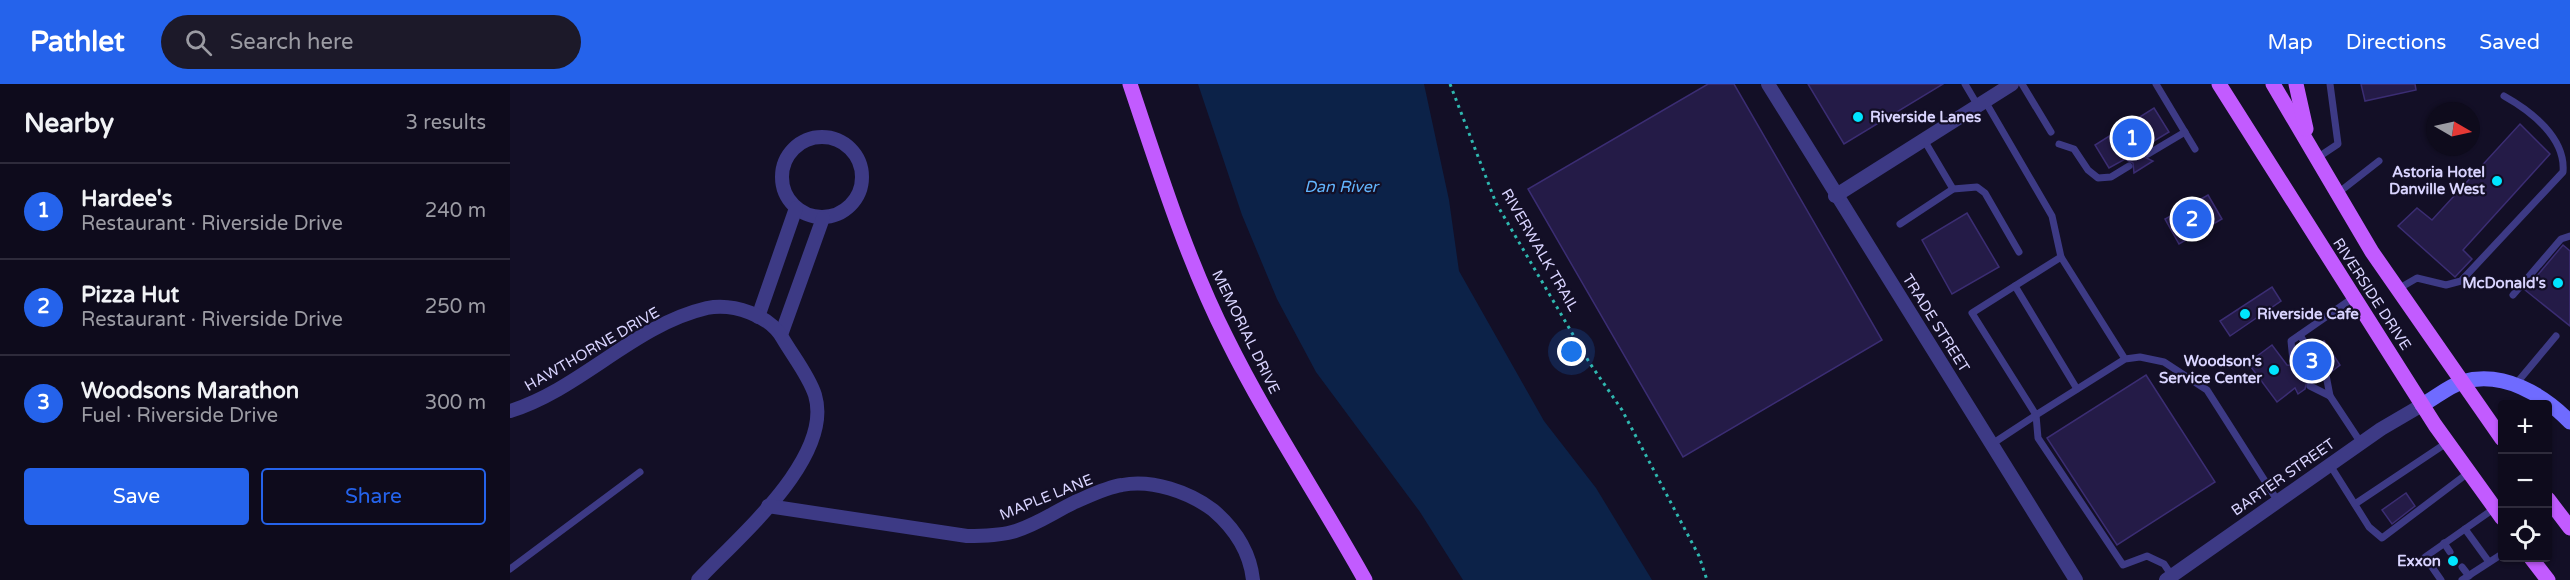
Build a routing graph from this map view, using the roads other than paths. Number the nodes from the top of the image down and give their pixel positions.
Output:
1 (1130, 84) edge
2 (1768, 84) edge
3 (1965, 84) edge
4 (2012, 84) edge
5 (2022, 84) edge
6 (2156, 84) edge
7 (2219, 84) edge
8 (2273, 84) edge
9 (2296, 84) edge
10 (2330, 84) edge
11 (2504, 96) dead end
12 (1982, 103) junction
13 (2051, 132) dead end
14 (2185, 132) junction
15 (1924, 140) junction
16 (2059, 144) dead end
17 (2194, 148) dead end
18 (2314, 152) junction
19 (2148, 154) dead end
20 (2379, 161) dead end
21 (2129, 166) dead end
22 (1953, 189) junction
23 (2338, 193) junction
24 (1835, 196) junction
25 (796, 208) junction
26 (822, 218) junction
27 (1900, 224) dead end
28 (2570, 236) edge
29 (2019, 252) dead end
30 (2061, 257) junction
31 (2015, 286) junction
32 (2398, 289) junction
33 (2513, 295) dead end
34 (2353, 298) junction
35 (758, 317) junction
36 (781, 335) junction
37 (2300, 335) junction
38 (2556, 336) dead end
39 (2309, 350) dead end
40 (2125, 359) junction
41 (2293, 361) dead end
42 (2326, 375) dead end
43 (2462, 382) junction
44 (2515, 385) junction
45 (2310, 386) dead end
46 (2077, 389) junction
47 (2330, 396) junction
48 (2422, 405) junction
49 (510, 411) edge
50 (2036, 415) junction
51 (2570, 422) edge
52 (2498, 433) edge
53 (2448, 442) junction
54 (2361, 443) junction
55 (1992, 444) junction
56 (2330, 465) junction
57 (640, 472) dead end
58 (2469, 472) junction
59 (2277, 500) junction
60 (2355, 504) junction
61 (2552, 505) edge
62 (768, 506) junction
63 (2498, 512) edge
64 (2498, 513) edge
65 (2570, 528) edge
66 (2465, 529) junction
67 (2444, 543) junction
68 (2450, 552) dead end
69 (2498, 556) edge
70 (2489, 562) junction
71 (2534, 562) edge
72 (2462, 567) dead end
73 (510, 569) edge
74 (2169, 578) edge
75 (2465, 578) edge
76 (698, 580) edge
77 (1253, 580) edge
78 (1365, 580) edge
79 (2076, 580) edge
80 (2441, 580) edge
81 (2548, 580) edge

1 - 78 main road, MEMORIAL DRIVE
2 - 24 street, TRADE STREET
3 - 12 lane
4 - 12 street
5 - 13 lane
6 - 14 lane
7 - 34 main road, RIVERSIDE DRIVE
8 - 18 main road, RIVERSIDE DRIVE
9 - 18 main road
10 - 18 lane
11 - 32 lane
12 - 15 street
12 - 30 lane
14 - 17 lane
14 - 19 lane
15 - 22 lane
15 - 24 street
16 - 21 lane
18 - 23 main road, RIVERSIDE DRIVE
20 - 23 lane
22 - 27 lane
22 - 29 lane
23 - 32 main road, RIVERSIDE DRIVE
24 - 55 street, TRADE STREET
25 - 26 street
25 - 26 street
25 - 35 street
26 - 36 street
28 - 33 lane
30 - 31 lane
30 - 40 lane
31 - 46 lane
31 - 50 lane
32 - 43 main road, RIVERSIDE DRIVE
34 - 37 lane
34 - 48 main road, RIVERSIDE DRIVE
35 - 36 street, HAWTHORNE DRIVE
35 - 49 street, HAWTHORNE DRIVE
36 - 62 street, HAWTHORNE DRIVE
37 - 39 lane
37 - 41 lane
38 - 44 lane
40 - 46 lane
40 - 59 lane
42 - 47 lane
43 - 44 street
43 - 48 street
43 - 52 main road, RIVERSIDE DRIVE
44 - 51 street
45 - 47 lane
46 - 50 lane
47 - 54 lane
48 - 53 main road, RIVERSIDE DRIVE
48 - 54 street, BARTER STREET
50 - 55 lane
50 - 74 lane
53 - 58 main road, RIVERSIDE DRIVE
53 - 60 lane
54 - 56 street, BARTER STREET
55 - 79 street, TRADE STREET
56 - 59 street, BARTER STREET
56 - 60 lane
57 - 73 lane
58 - 60 lane
58 - 63 main road, RIVERSIDE DRIVE
59 - 74 street, BARTER STREET
61 - 65 main road
62 - 76 street, HAWTHORNE DRIVE
62 - 77 street, MAPLE LANE
64 - 66 lane
66 - 67 lane
66 - 70 lane
67 - 68 lane
67 - 80 lane
69 - 70 lane
70 - 75 lane
71 - 81 main road
72 - 75 lane

